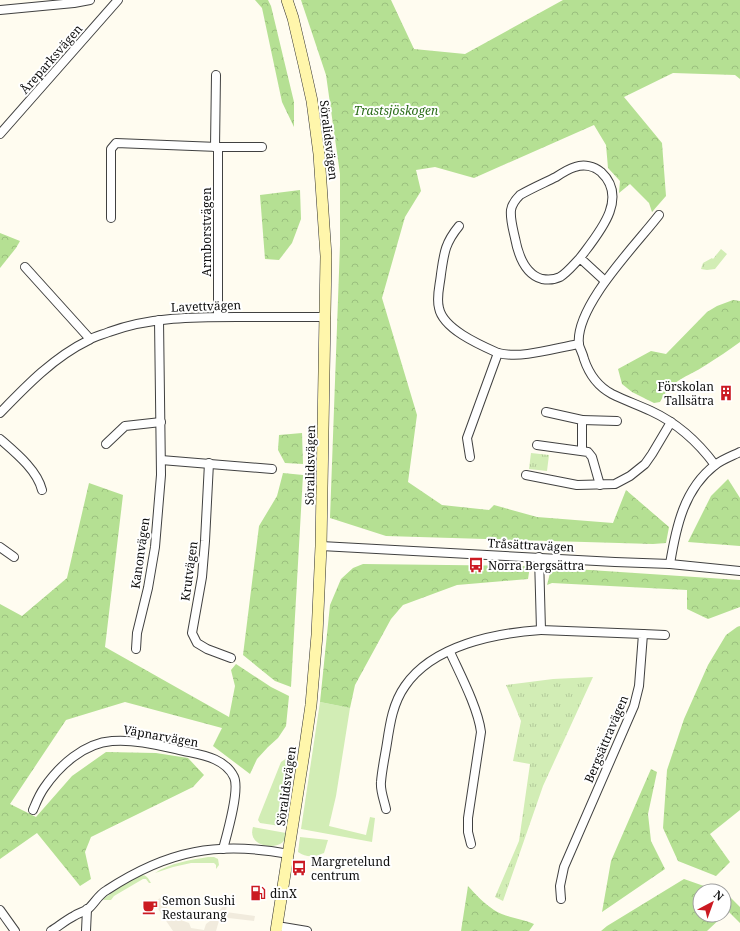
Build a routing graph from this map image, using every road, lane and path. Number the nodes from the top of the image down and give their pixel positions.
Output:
1 (90, 0) edge
2 (118, 0) edge
3 (287, 0) edge
4 (0, 10) edge
5 (216, 75) dead end
6 (0, 134) edge
7 (217, 147) junction
8 (262, 147) dead end
9 (659, 215) dead end
10 (110, 218) dead end
11 (459, 226) dead end
12 (580, 258) junction
13 (24, 267) dead end
14 (605, 281) junction
15 (218, 317) junction
16 (326, 317) junction
17 (159, 320) junction
18 (90, 339) junction
19 (579, 344) junction
20 (498, 353) junction
21 (546, 412) dead end
22 (0, 413) edge
23 (582, 420) junction
24 (617, 421) dead end
25 (161, 422) junction
26 (671, 422) junction
27 (0, 439) edge
28 (106, 444) dead end
29 (537, 445) dead end
30 (582, 450) junction
31 (740, 452) edge
32 (470, 457) dead end
33 (161, 460) junction
34 (209, 463) junction
35 (715, 465) junction
36 (272, 469) dead end
37 (526, 475) dead end
38 (600, 485) junction
39 (42, 490) dead end
40 (321, 546) junction
41 (0, 547) edge
42 (14, 557) dead end
43 (539, 557) junction
44 (670, 564) junction
45 (740, 571) edge
46 (541, 630) junction
47 (643, 634) junction
48 (665, 635) dead end
49 (136, 649) dead end
50 (450, 652) junction
51 (231, 658) dead end
52 (386, 809) dead end
53 (33, 810) dead end
54 (471, 844) dead end
55 (223, 849) junction
56 (289, 854) junction
57 (561, 899) dead end
58 (88, 909) junction
59 (0, 910) edge
60 (277, 929) edge
61 (15, 931) edge
62 (51, 931) edge
63 (86, 931) edge
64 (306, 931) edge

1 - 4 street
2 - 6 street, Åreparksvägen
3 - 16 street, Söralidsvägen
5 - 7 street, Armborstvägen
7 - 8 street
7 - 10 street
7 - 15 street, Armborstvägen
9 - 14 street
11 - 20 street
12 - 12 street
12 - 14 street
13 - 18 street
14 - 19 street
15 - 16 street, Lavettvägen
15 - 17 street, Lavettvägen
16 - 40 street, Söralidsvägen
17 - 18 street, Lavettvägen
17 - 25 street, Kanonvägen
18 - 22 street, Lavettvägen
19 - 20 street
19 - 26 street
20 - 32 street
21 - 23 street
23 - 24 street
23 - 30 street
25 - 28 street
25 - 33 street, Kanonvägen
26 - 35 street
26 - 38 street
27 - 39 street
29 - 30 street
30 - 38 street
31 - 35 street
33 - 34 street
33 - 49 street, Kanonvägen
34 - 36 street
34 - 51 street, Krutvägen
35 - 44 street
37 - 38 street
40 - 43 street, Tråsättravägen
40 - 56 street, Söralidsvägen
41 - 42 street
43 - 44 street, Tråsättravägen
43 - 46 street
44 - 45 street, Tråsättravägen
46 - 47 street
46 - 50 street
47 - 48 street
47 - 57 street, Bergsättravägen
50 - 52 street
50 - 54 street
53 - 55 street, Väpnarvägen
55 - 56 street
55 - 58 street
56 - 60 street, Söralidsvägen
58 - 62 street
58 - 63 street
59 - 61 street
60 - 64 street

